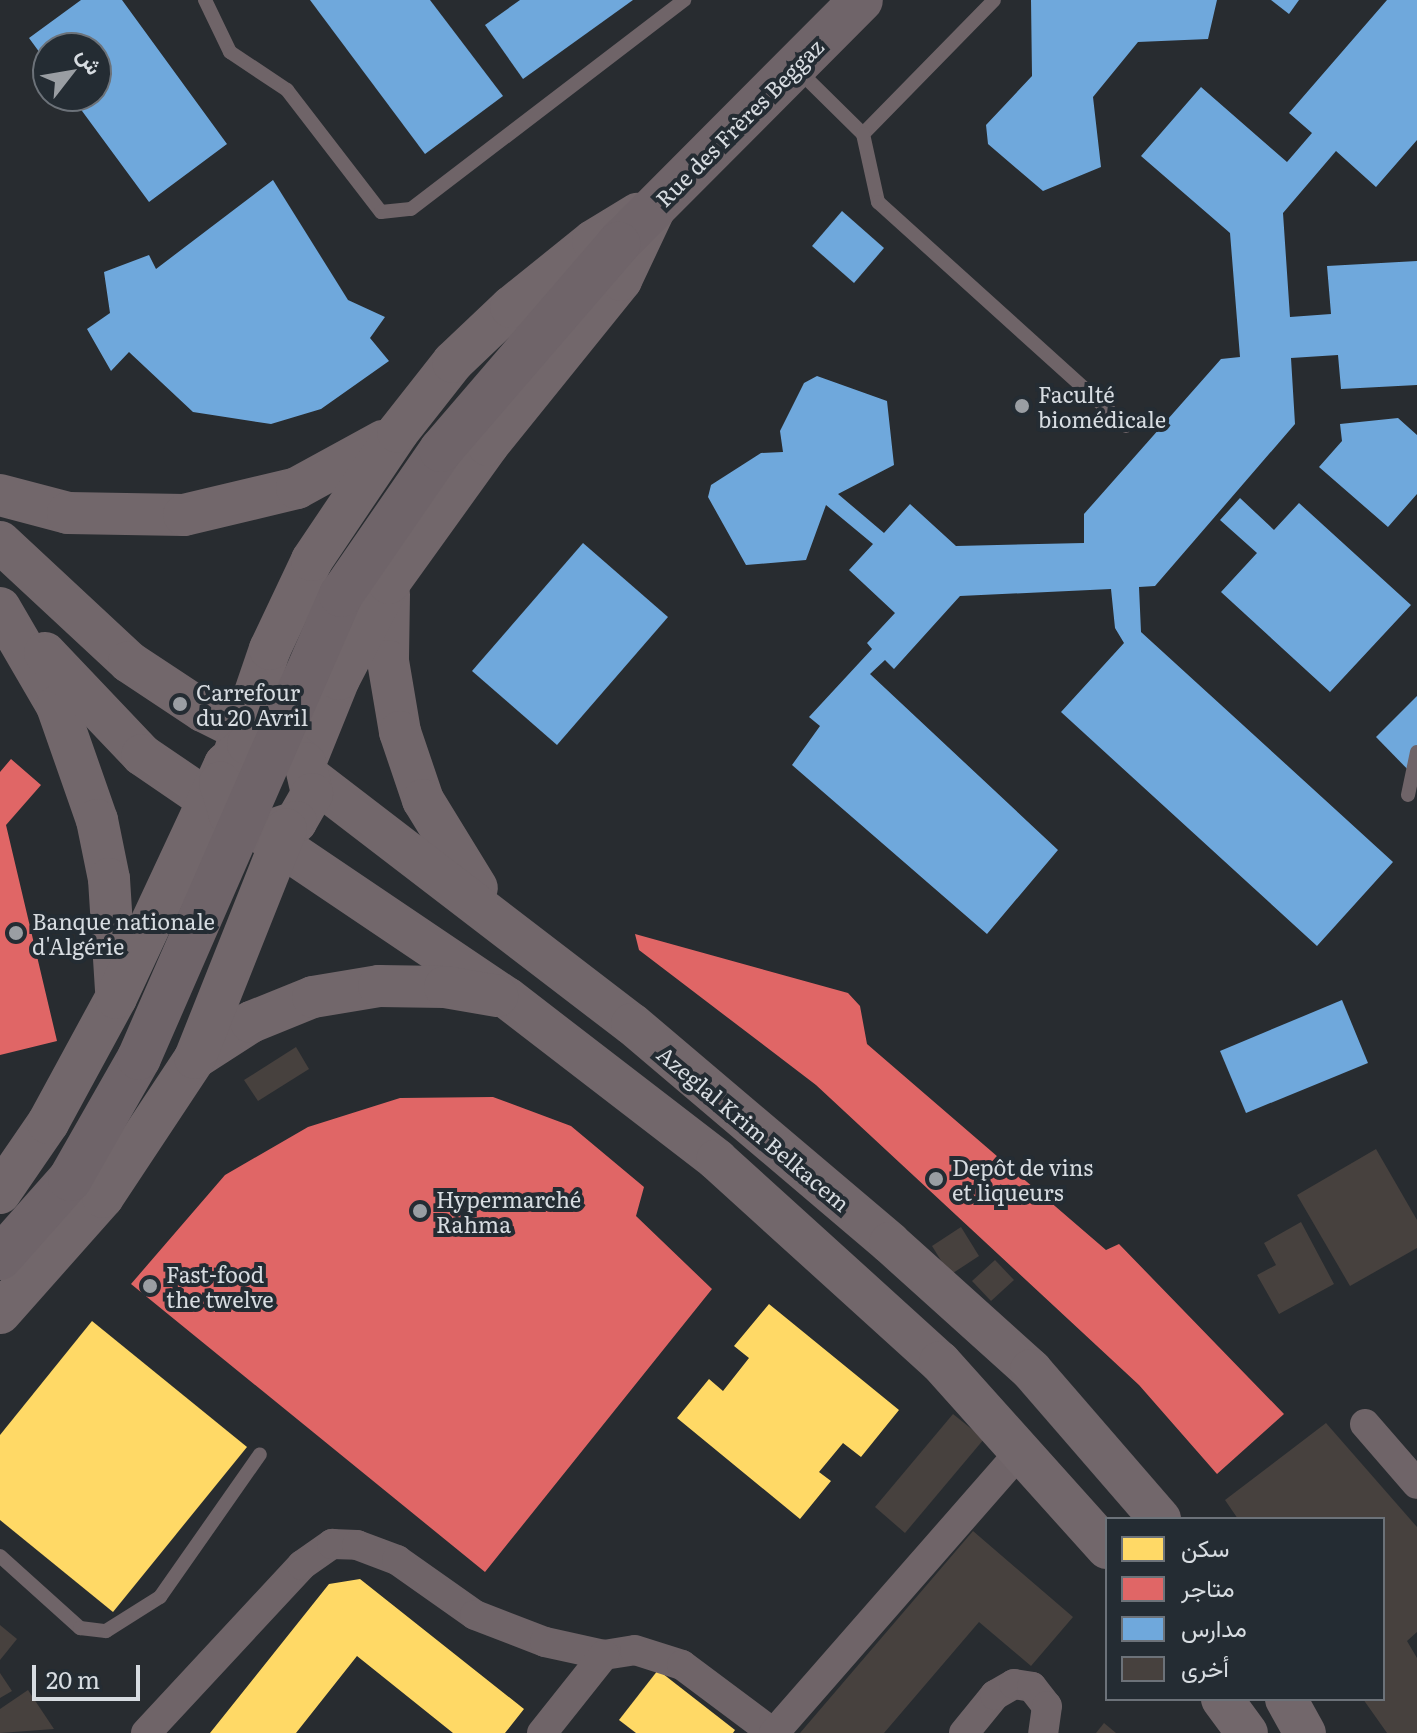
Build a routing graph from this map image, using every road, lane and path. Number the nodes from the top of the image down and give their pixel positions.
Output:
1 (205, 0) edge
2 (684, 0) edge
3 (861, 0) edge
4 (994, 0) edge
5 (794, 67) junction
6 (863, 134) junction
7 (656, 205) junction
8 (1126, 426) dead end
9 (398, 432) junction
10 (0, 495) edge
11 (0, 542) edge
12 (389, 583) junction
13 (0, 607) edge
14 (1417, 752) edge
15 (308, 770) junction
16 (247, 792) junction
17 (1408, 795) dead end
18 (502, 920) junction
19 (116, 998) junction
20 (507, 998) junction
21 (195, 1058) junction
22 (0, 1193) edge
23 (0, 1258) edge
24 (0, 1313) edge
25 (1365, 1424) dead end
26 (1023, 1449) junction
27 (260, 1454) dead end
28 (1417, 1484) edge
29 (1158, 1517) edge
30 (1105, 1546) edge
31 (0, 1556) edge
32 (604, 1655) junction
33 (1223, 1701) edge
34 (1287, 1701) edge
35 (146, 1733) edge
36 (542, 1733) edge
37 (774, 1733) edge
38 (964, 1733) edge
39 (1043, 1733) edge
40 (1247, 1733) edge
41 (1305, 1733) edge

1 - 2 lane
3 - 5 main road, Rue des Frères Beggaz
4 - 6 lane
5 - 6 lane
5 - 7 main road, Rue des Frères Beggaz
6 - 8 lane
7 - 9 main road
7 - 12 main road
7 - 23 main road, Rue des Frères Beggaz, bridge
9 - 10 main road
9 - 16 main road
11 - 16 main road
12 - 15 main road
12 - 18 main road
13 - 16 main road
13 - 19 main road
14 - 17 lane
15 - 16 main road, Azeglal Krim Belkacem
15 - 16 main road
15 - 18 main road, Azeglal Krim Belkacem
16 - 19 main road
16 - 20 main road
16 - 21 main road
18 - 29 main road, Azeglal Krim Belkacem
19 - 22 main road
20 - 21 main road
20 - 26 main road
21 - 24 main road
25 - 28 street
26 - 30 main road
26 - 37 street
27 - 31 lane
32 - 35 street
32 - 36 street
32 - 37 street
33 - 40 main road
34 - 41 main road
38 - 39 street

